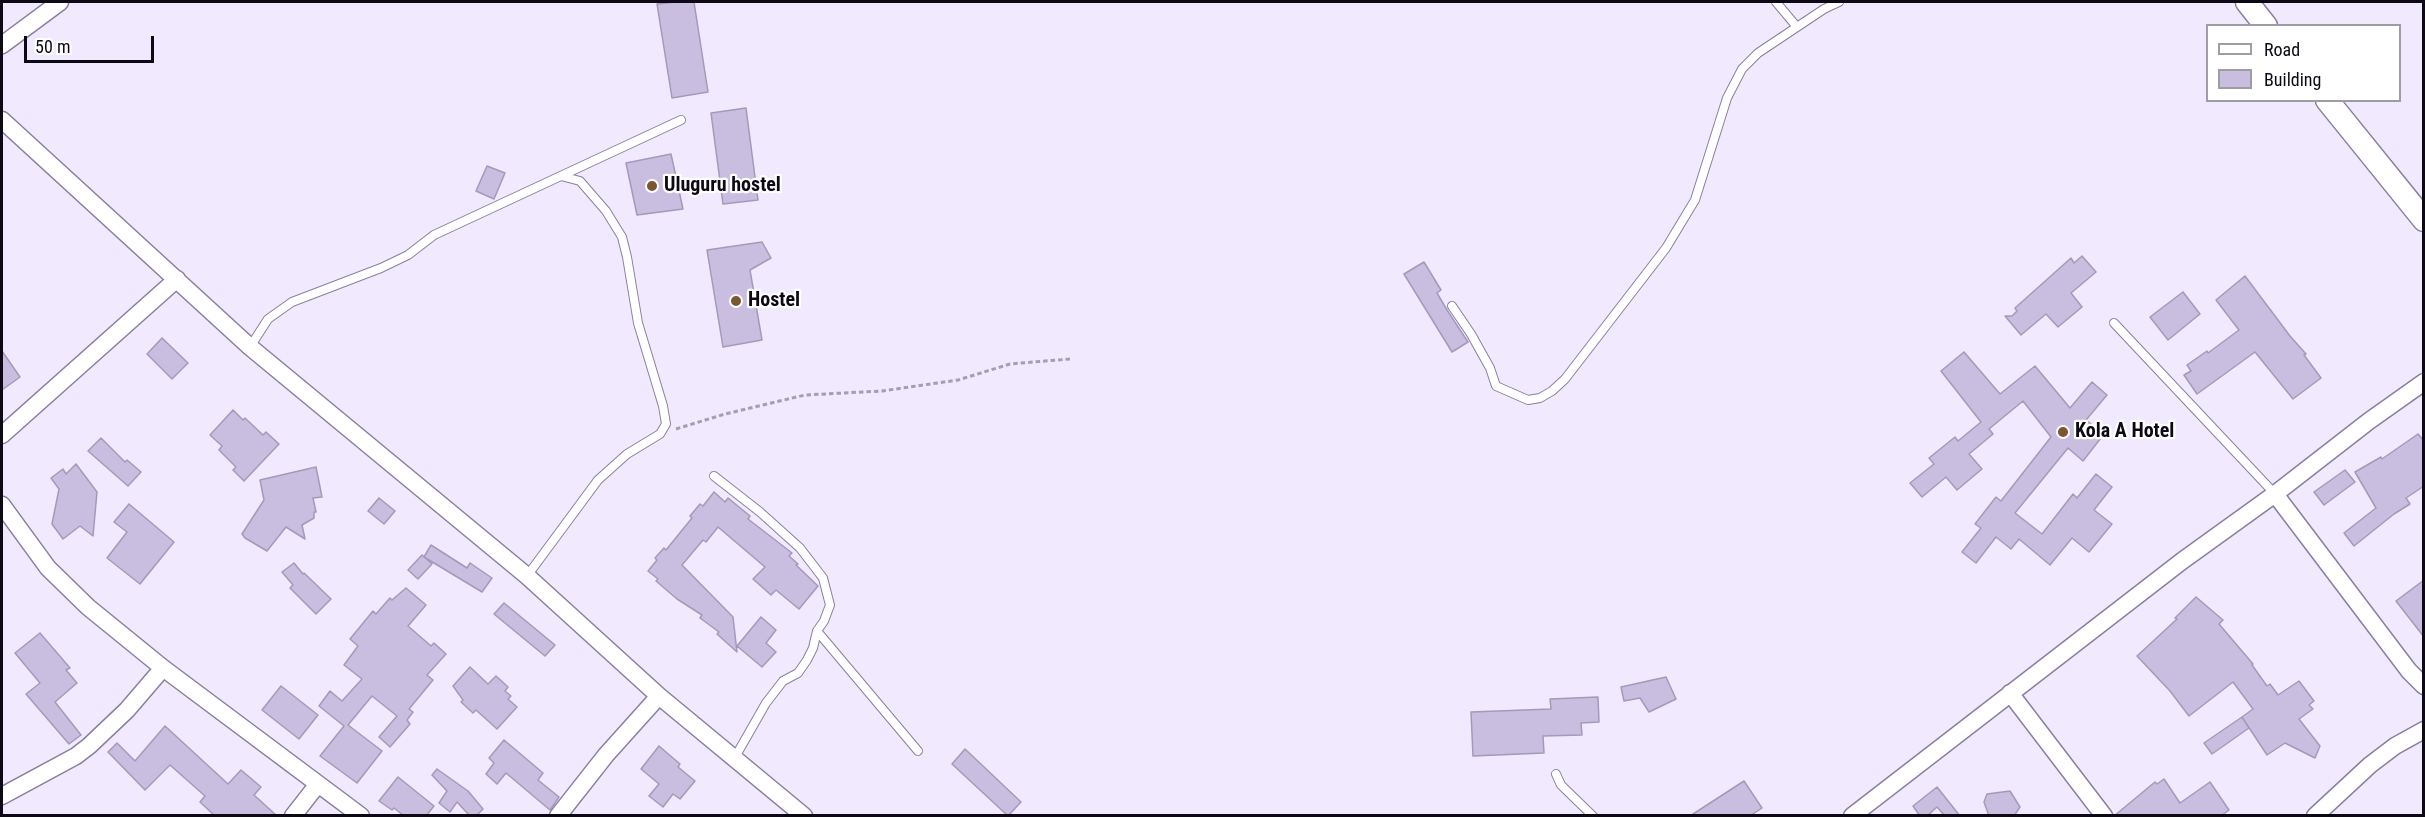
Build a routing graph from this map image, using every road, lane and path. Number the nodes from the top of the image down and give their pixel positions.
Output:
1 (60, 2) edge
2 (1776, 2) edge
3 (1839, 2) edge
4 (2247, 2) edge
5 (2264, 24) edge
6 (1797, 27) junction
7 (2, 45) edge
8 (2329, 102) edge
9 (2, 120) edge
10 (681, 120) dead end
11 (561, 176) junction
12 (2424, 220) edge
13 (177, 279) junction
14 (1452, 306) dead end
15 (2114, 323) dead end
16 (250, 347) junction
17 (1070, 359) dead end
18 (2424, 382) edge
19 (660, 434) junction
20 (2, 435) edge
21 (714, 476) dead end
22 (2275, 494) junction
23 (2, 505) edge
24 (527, 576) junction
25 (817, 631) junction
26 (163, 668) junction
27 (2424, 686) edge
28 (2010, 693) junction
29 (659, 696) junction
30 (2424, 730) edge
31 (918, 751) dead end
32 (734, 759) junction
33 (1556, 774) dead end
34 (318, 784) junction
35 (2, 796) edge
36 (293, 816) edge
37 (361, 816) edge
38 (558, 816) edge
39 (804, 816) edge
40 (1593, 816) edge
41 (1852, 816) edge
42 (2104, 816) edge
43 (2315, 816) edge

1 - 7 street
2 - 6 lane
3 - 6 lane
4 - 5 main road
6 - 14 lane
8 - 12 main road
9 - 13 street
10 - 11 lane
11 - 16 lane
11 - 19 lane
13 - 16 street
13 - 20 street
15 - 22 lane
16 - 24 street
17 - 19 path
18 - 22 street
19 - 24 lane
21 - 25 lane
22 - 27 street
22 - 28 street
23 - 26 street
24 - 29 street
25 - 31 lane
25 - 32 lane
26 - 34 street
26 - 35 street
28 - 41 street
28 - 42 street
29 - 32 street
29 - 38 street
30 - 43 street
32 - 39 street
33 - 40 lane
34 - 36 street
34 - 37 street

